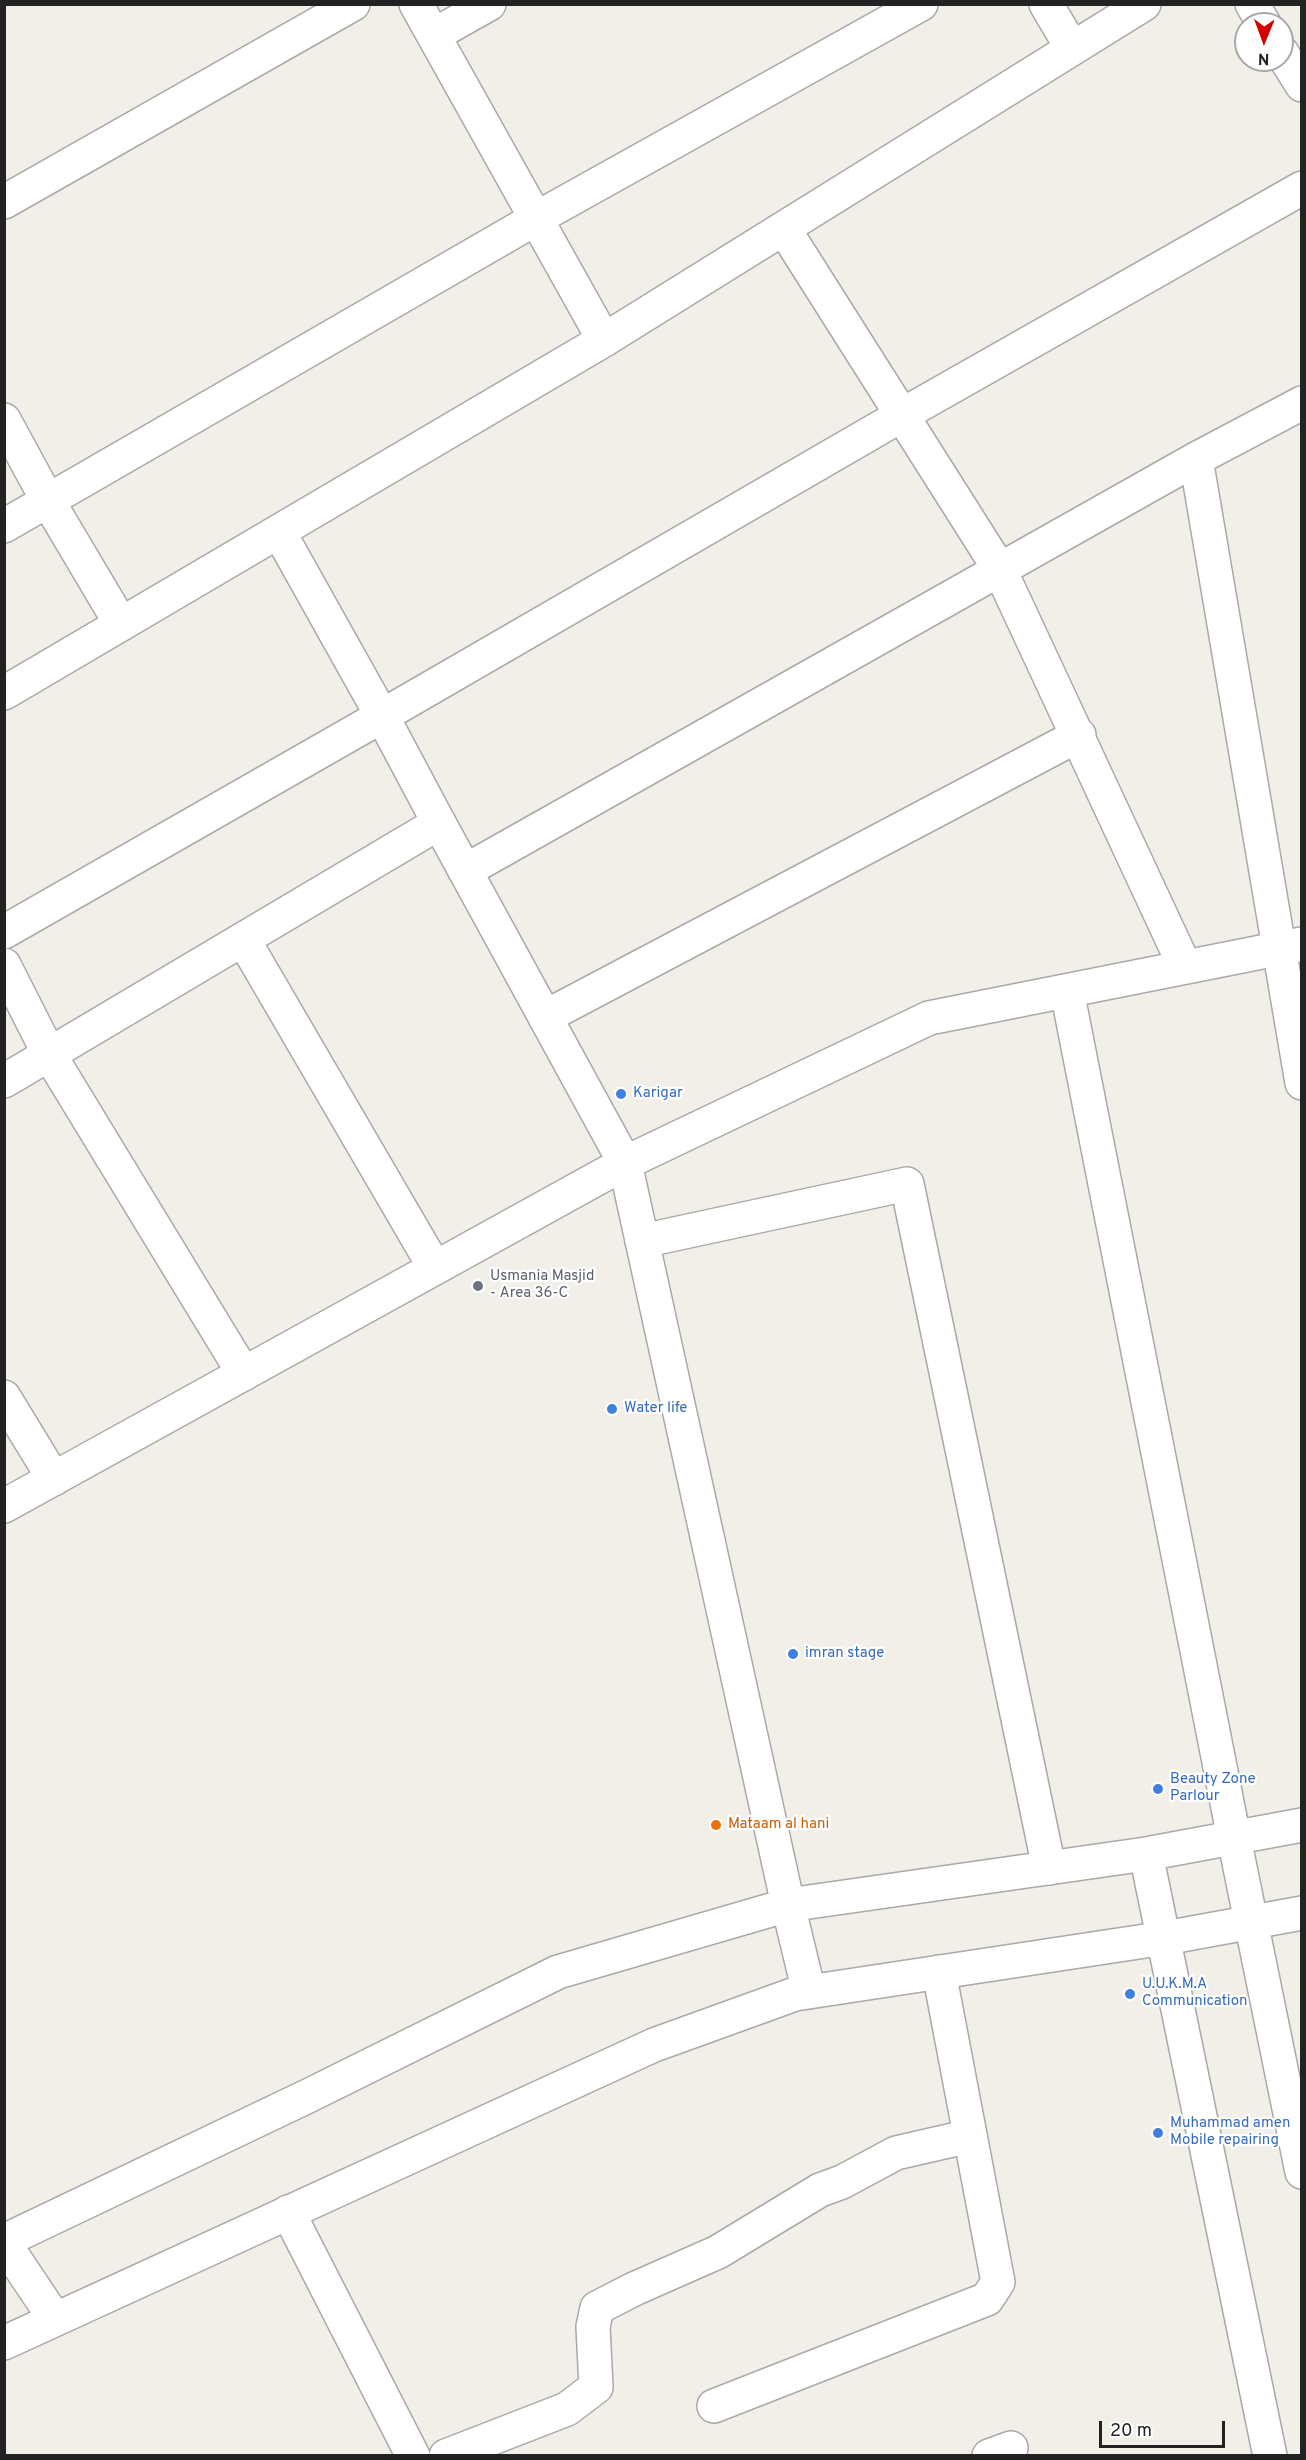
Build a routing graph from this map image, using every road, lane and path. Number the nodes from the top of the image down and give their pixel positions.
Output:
1 (353, 4) edge
2 (416, 4) edge
3 (489, 4) edge
4 (921, 4) edge
5 (1046, 4) edge
6 (1144, 4) edge
7 (434, 35) junction
8 (1072, 48) junction
9 (1294, 72) edge
10 (1302, 85) edge
11 (1302, 188) edge
12 (4, 202) edge
13 (537, 218) junction
14 (784, 229) junction
15 (604, 340) junction
16 (1302, 403) edge
17 (902, 415) junction
18 (4, 420) edge
19 (1196, 459) junction
20 (48, 501) junction
21 (4, 526) edge
22 (279, 532) junction
23 (1000, 570) junction
24 (121, 624) junction
25 (4, 693) edge
26 (382, 716) junction
27 (1079, 735) junction
28 (439, 823) junction
29 (465, 871) junction
30 (4, 932) edge
31 (243, 939) junction
32 (1289, 947) edge
33 (4, 965) edge
34 (1185, 967) junction
35 (1067, 991) junction
36 (545, 1017) junction
37 (50, 1054) junction
38 (4, 1081) edge
39 (1302, 1083) edge
40 (625, 1163) junction
41 (642, 1241) junction
42 (435, 1268) junction
43 (244, 1374) junction
44 (4, 1397) edge
45 (54, 1479) junction
46 (4, 1506) edge
47 (1302, 1825) edge
48 (1234, 1838) junction
49 (1146, 1854) junction
50 (1049, 1868) junction
51 (788, 1905) junction
52 (1302, 1913) edge
53 (1253, 1923) junction
54 (1165, 1938) junction
55 (939, 1972) junction
56 (809, 1992) junction
57 (970, 2136) junction
58 (1302, 2172) edge
59 (288, 2212) junction
60 (4, 2242) edge
61 (56, 2319) junction
62 (4, 2343) edge
63 (714, 2406) dead end
64 (413, 2456) edge
65 (446, 2456) edge
66 (1270, 2456) edge

1 - 12 street
2 - 7 street
3 - 7 street
4 - 13 street
5 - 8 street
6 - 8 street
7 - 13 street
8 - 14 street
9 - 10 street
11 - 17 street
13 - 15 street
13 - 20 street
14 - 15 street
14 - 17 street
15 - 22 street
16 - 19 street
17 - 23 street
17 - 26 street
18 - 20 street
19 - 23 street
19 - 32 street
20 - 21 street
20 - 24 street
22 - 24 street
22 - 26 street
23 - 27 street
23 - 29 street
24 - 25 street
26 - 28 street
26 - 30 street
27 - 34 street
27 - 36 street
28 - 29 street
28 - 31 street
29 - 36 street
31 - 37 street
31 - 42 street
32 - 34 street
32 - 39 street
33 - 37 street
34 - 35 street
35 - 40 street
35 - 48 street
36 - 40 street
37 - 38 street
37 - 43 street
40 - 41 street
40 - 42 street
41 - 50 street
41 - 51 street
42 - 43 street
43 - 45 street
44 - 45 street
45 - 46 street
47 - 48 street
48 - 49 street
48 - 53 street
49 - 50 street
49 - 54 street
50 - 51 street
51 - 56 street
51 - 60 street
52 - 53 street
53 - 54 street
53 - 58 street
54 - 55 street
54 - 66 street
55 - 56 street
55 - 57 street
56 - 59 street
57 - 63 street
57 - 65 street
59 - 61 street
59 - 64 street
60 - 61 street
61 - 62 street

